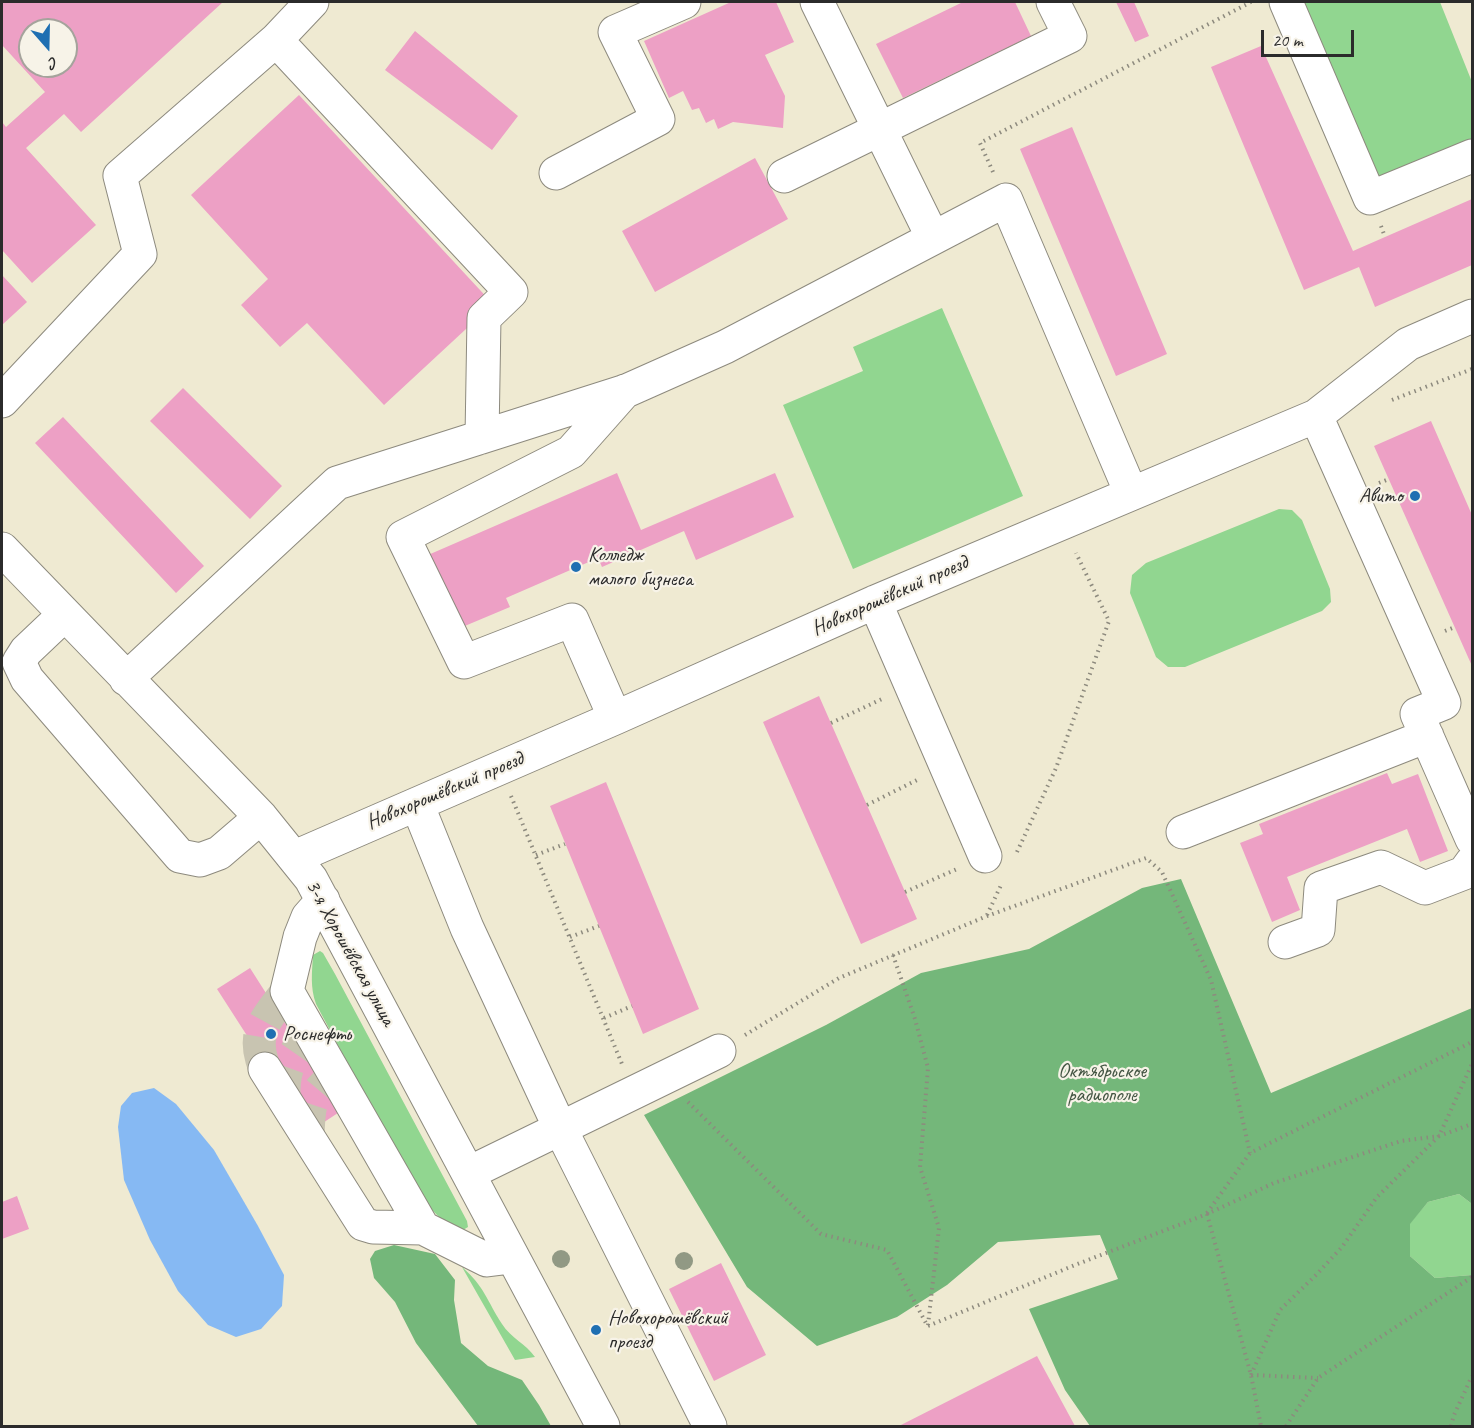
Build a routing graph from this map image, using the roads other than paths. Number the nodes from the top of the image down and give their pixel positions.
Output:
1 (312, 2) edge
2 (684, 2) edge
3 (816, 2) edge
4 (1053, 2) edge
5 (1286, 2) edge
6 (646, 9) edge
7 (276, 40) junction
8 (880, 129) junction
9 (1473, 156) edge
10 (556, 173) dead end
11 (784, 176) dead end
12 (933, 238) junction
13 (1473, 316) edge
14 (626, 391) junction
15 (2, 401) edge
16 (1316, 416) junction
17 (482, 437) junction
18 (1131, 494) junction
19 (2, 549) edge
20 (875, 602) junction
21 (64, 615) junction
22 (26, 651) junction
23 (2, 673) edge
24 (126, 679) junction
25 (615, 718) junction
26 (1427, 736) junction
27 (417, 804) junction
28 (261, 817) junction
29 (1183, 832) dead end
30 (1473, 839) edge
31 (295, 857) junction
32 (1473, 862) edge
33 (996, 865) road end
34 (323, 900) junction
35 (1285, 942) dead end
36 (719, 1051) road end
37 (266, 1069) tunnel mouth
38 (560, 1128) junction
39 (469, 1173) junction
40 (423, 1228) junction
41 (512, 1257) junction
42 (603, 1426) edge
43 (710, 1426) edge

1 - 7 street
2 - 6 street
3 - 8 street
4 - 8 street
5 - 9 street
6 - 10 street
7 - 15 street
7 - 17 street
8 - 11 street
8 - 12 street
12 - 14 street
12 - 18 street
13 - 16 street, Новохорошёвский проезд
14 - 17 street
14 - 25 street
16 - 18 street, Новохорошёвский проезд
16 - 26 street
17 - 24 street
18 - 20 street, Новохорошёвский проезд
19 - 21 street, 3-я Хорошёвская улица
20 - 25 street, Новохорошёвский проезд
20 - 33 street
21 - 22 street
21 - 24 street, 3-я Хорошёвская улица
22 - 23 street
22 - 28 street
24 - 28 street, 3-я Хорошёвская улица
25 - 27 street, Новохорошёвский проезд
26 - 29 street
26 - 30 street
27 - 31 street, Новохорошёвский проезд
27 - 38 street
28 - 31 street, 3-я Хорошёвская улица
31 - 34 street, 3-я Хорошёвская улица
32 - 35 street
34 - 39 street, 3-я Хорошёвская улица
34 - 40 street
36 - 38 street
37 - 40 street
38 - 39 street
38 - 43 street
39 - 41 street, 3-я Хорошёвская улица
40 - 41 street
41 - 42 street, 3-я Хорошёвская улица

